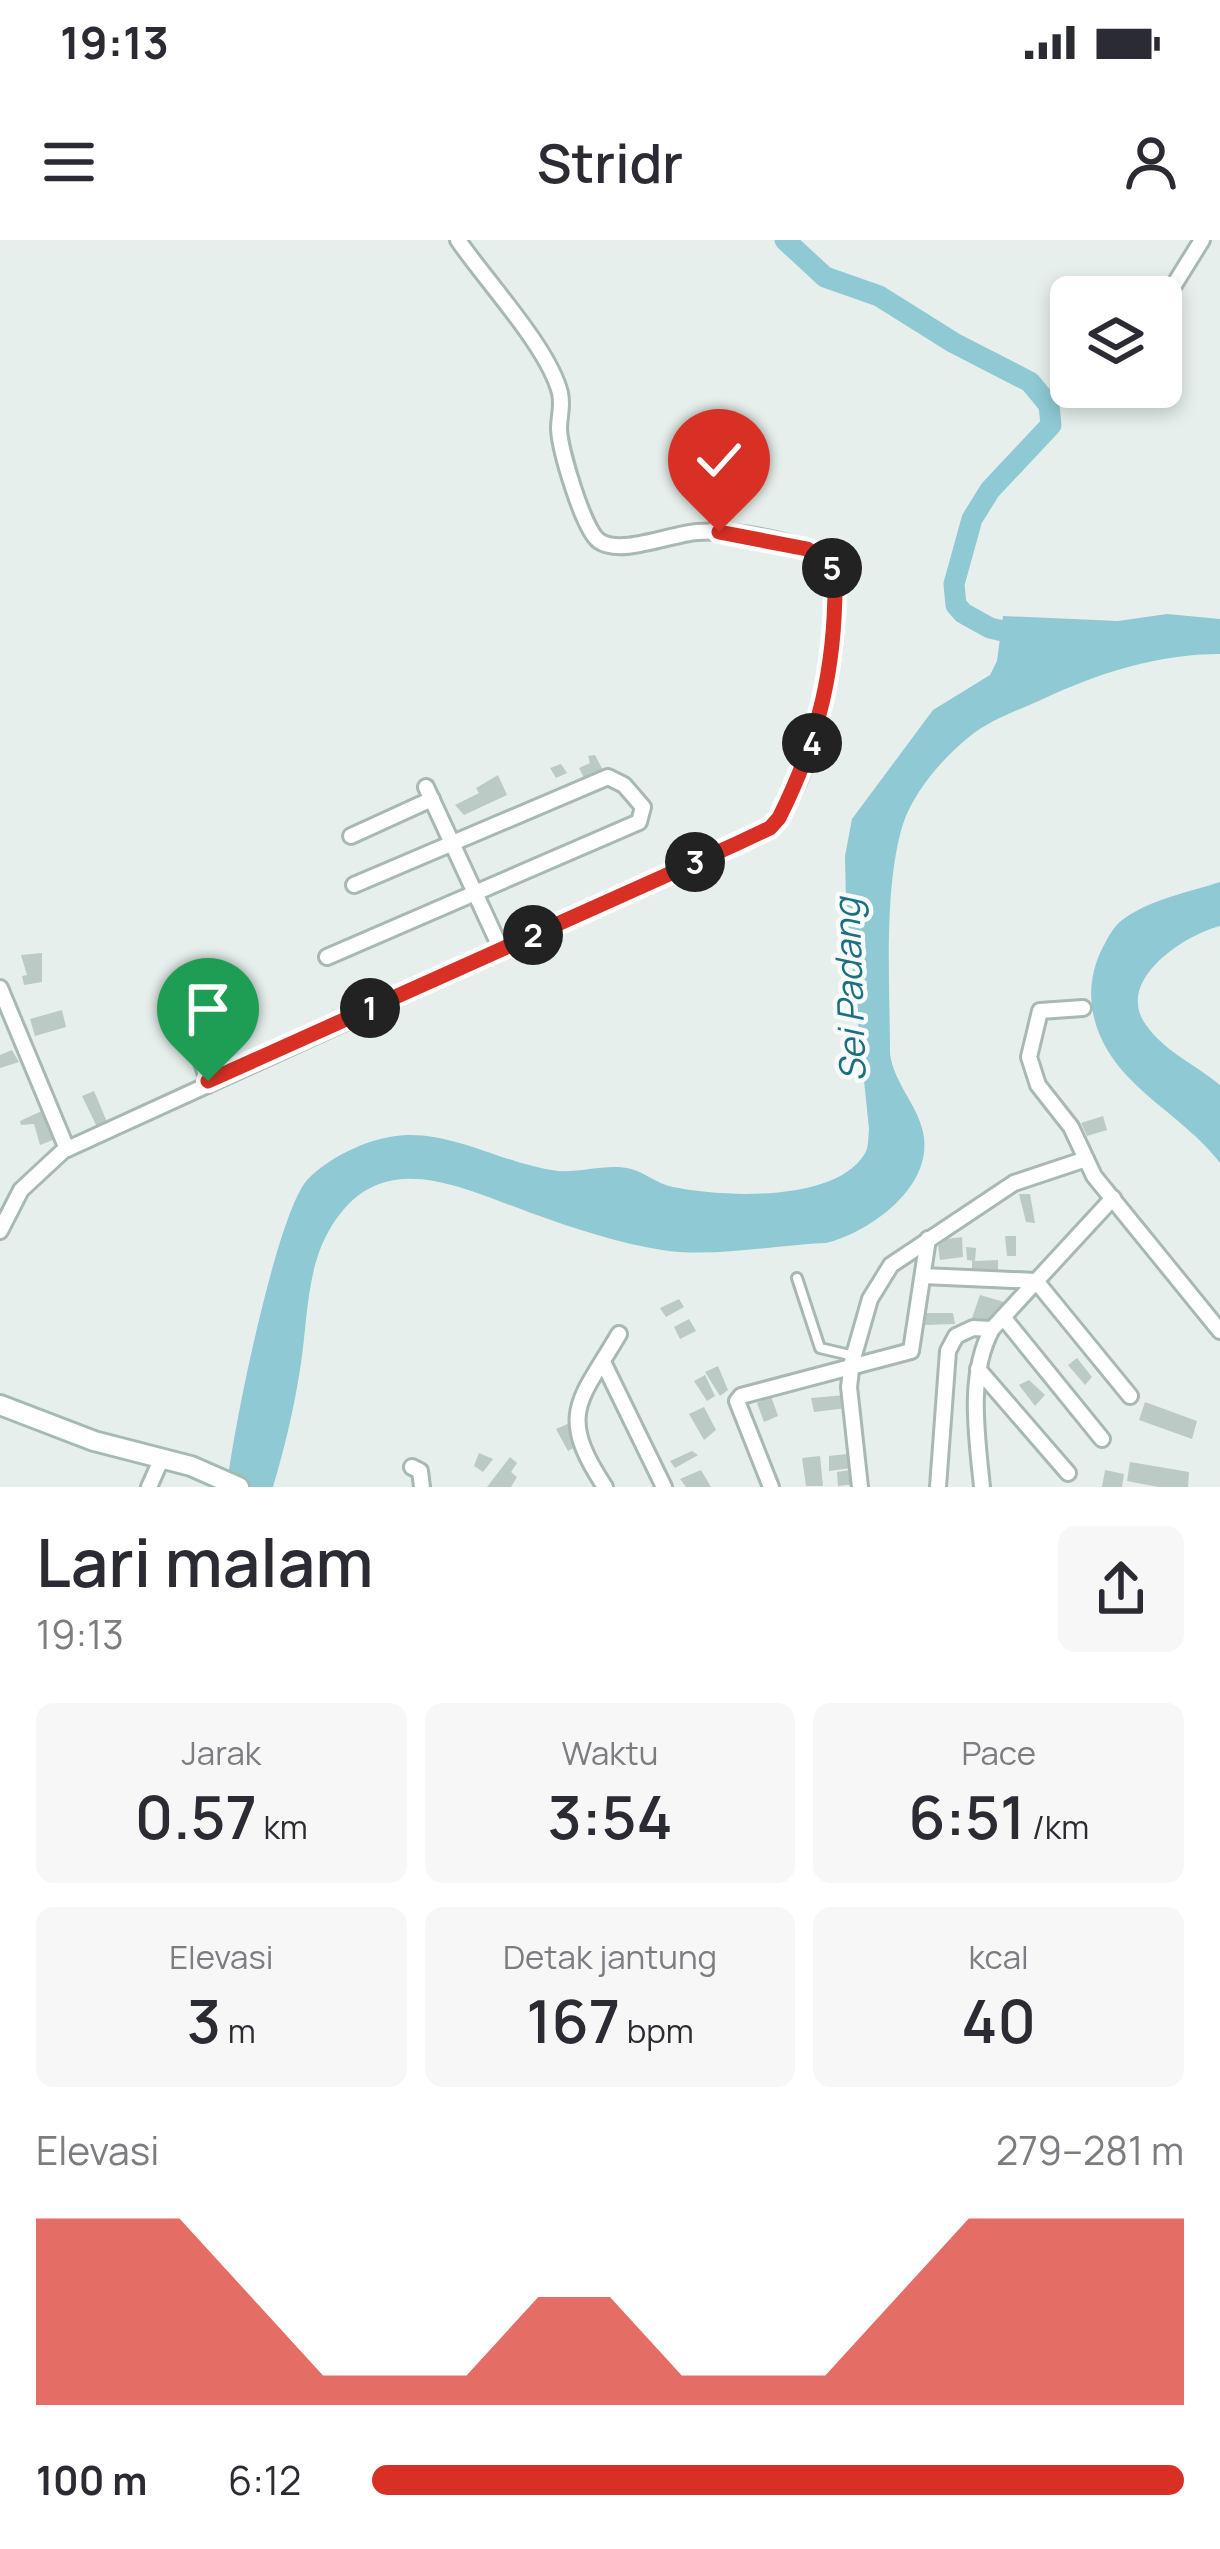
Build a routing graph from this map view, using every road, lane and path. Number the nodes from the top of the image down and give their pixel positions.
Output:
1 (458, 240) edge
2 (1202, 240) edge
3 (1180, 276) edge
4 (350, 836) dead end
5 (453, 845) junction
6 (354, 885) dead end
7 (474, 891) junction
8 (501, 949) junction
9 (327, 957) dead end
10 (178, 987) dead end
11 (0, 988) edge
12 (1083, 1008) dead end
13 (208, 1081) junction
14 (67, 1149) junction
15 (1086, 1159) junction
16 (1113, 1198) junction
17 (0, 1231) edge
18 (928, 1239) junction
19 (923, 1276) junction
20 (797, 1278) dead end
21 (1036, 1281) junction
22 (1004, 1317) junction
23 (992, 1329) junction
24 (1220, 1331) edge
25 (620, 1334) dead end
26 (603, 1362) junction
27 (853, 1363) junction
28 (978, 1369) junction
29 (1130, 1396) dead end
30 (3, 1412) edge
31 (1102, 1439) dead end
32 (160, 1460) junction
33 (412, 1467) dead end
34 (1068, 1473) dead end
35 (149, 1487) edge
36 (239, 1487) edge
37 (422, 1487) edge
38 (605, 1487) edge
39 (664, 1487) edge
40 (771, 1487) edge
41 (860, 1487) edge
42 (938, 1487) edge
43 (982, 1487) edge

1 - 8 street
2 - 3 street
4 - 5 street
5 - 6 street
5 - 7 street
5 - 7 street
7 - 8 street
7 - 9 street
8 - 13 street
10 - 13 street
11 - 14 street
12 - 15 street
13 - 14 street
14 - 17 street
15 - 16 street
15 - 18 street
16 - 21 street
16 - 24 street
18 - 19 street
18 - 27 street
19 - 21 street
19 - 27 street
20 - 27 lane
21 - 22 street
21 - 29 street
22 - 23 street
22 - 31 street
23 - 28 street
23 - 42 street
25 - 26 street
26 - 38 street
26 - 39 street
27 - 40 street
27 - 41 street
28 - 34 street
28 - 43 street
30 - 32 main road
32 - 35 street
32 - 36 main road
33 - 37 street

